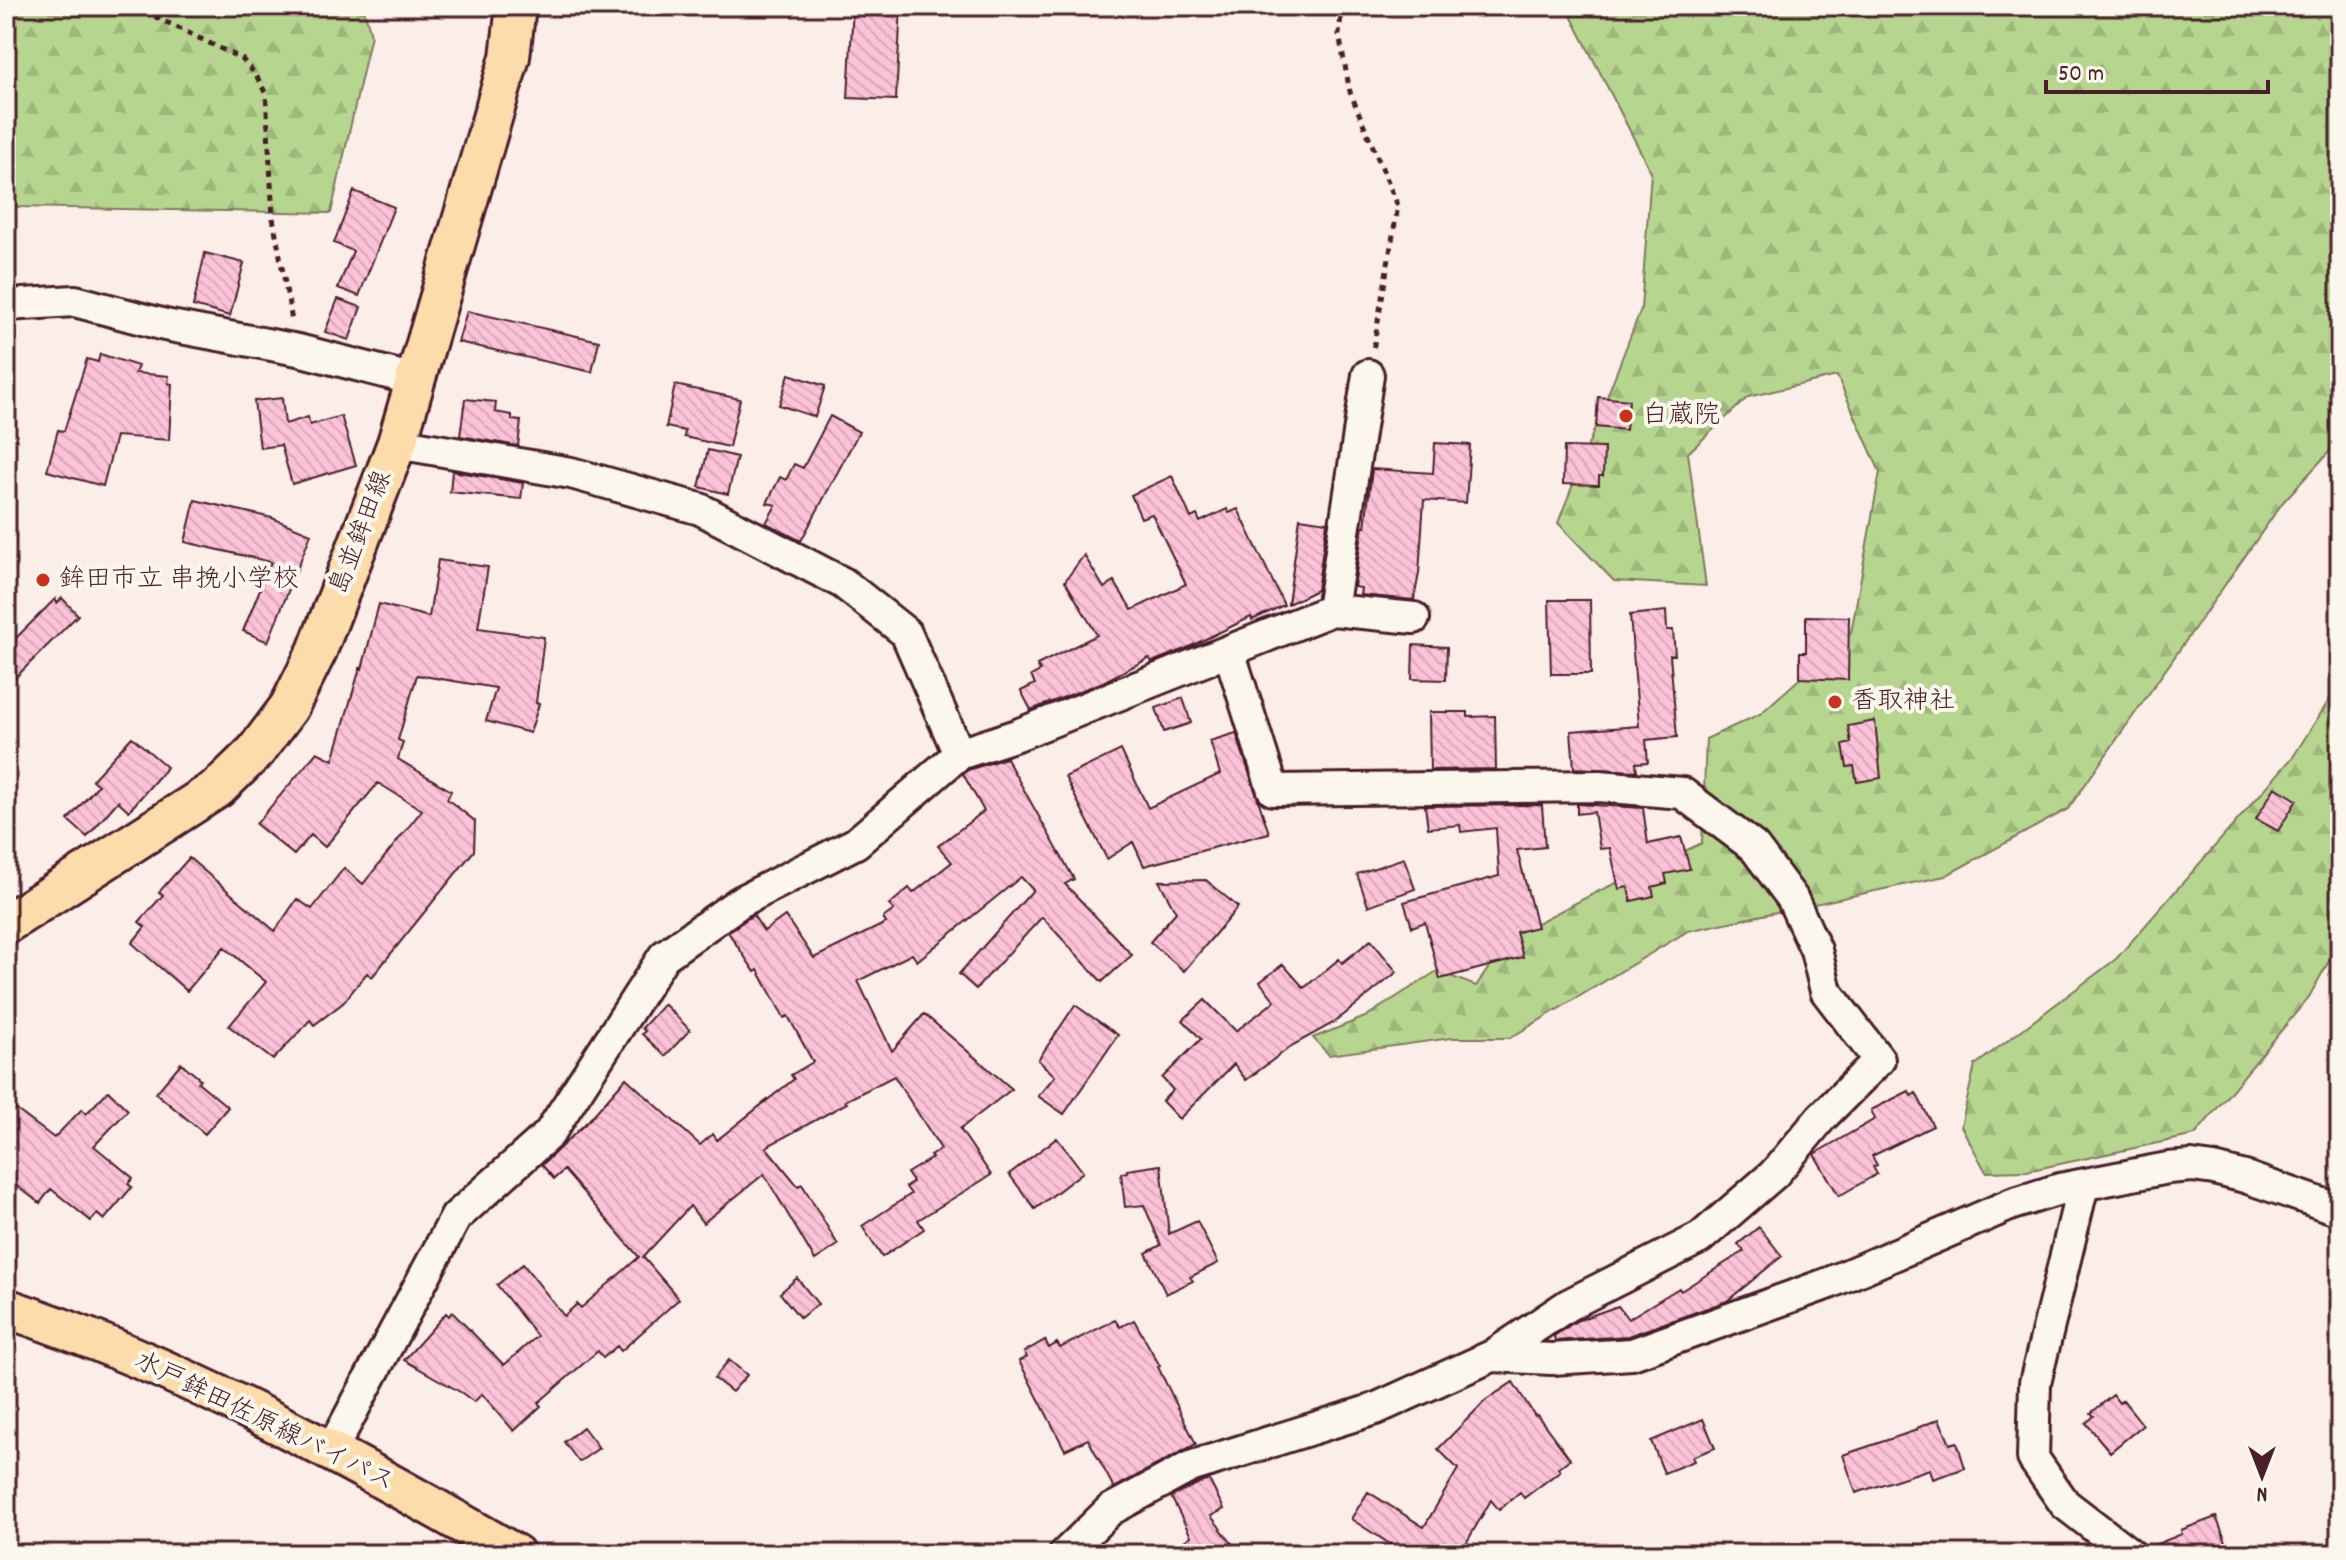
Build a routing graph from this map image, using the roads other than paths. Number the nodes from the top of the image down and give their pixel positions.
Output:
1 (516, 6) edge
2 (6, 305) edge
3 (1368, 375) road end
4 (415, 380) junction
5 (397, 443) junction
6 (1332, 610) junction
7 (1414, 618) dead end
8 (1229, 651) junction
9 (959, 754) junction
10 (6, 924) edge
11 (2083, 1185) junction
12 (2340, 1210) edge
13 (6, 1308) edge
14 (1492, 1356) junction
15 (331, 1451) junction
16 (475, 1545) edge
17 (515, 1554) edge
18 (1065, 1554) edge
19 (2130, 1554) edge

1 - 4 main road, 島並鉾田線
2 - 4 street
3 - 6 street
4 - 5 main road, 島並鉾田線
5 - 9 street
5 - 10 main road, 島並鉾田線
6 - 7 street
6 - 8 street
8 - 9 street
8 - 14 street
9 - 15 street
11 - 12 street
11 - 14 street
11 - 19 street
13 - 15 main road, 水戸鉾田佐原線バイパス
14 - 18 street
15 - 16 main road, 水戸鉾田佐原線バイパス
16 - 17 main road, 水戸鉾田佐原線バイパス

